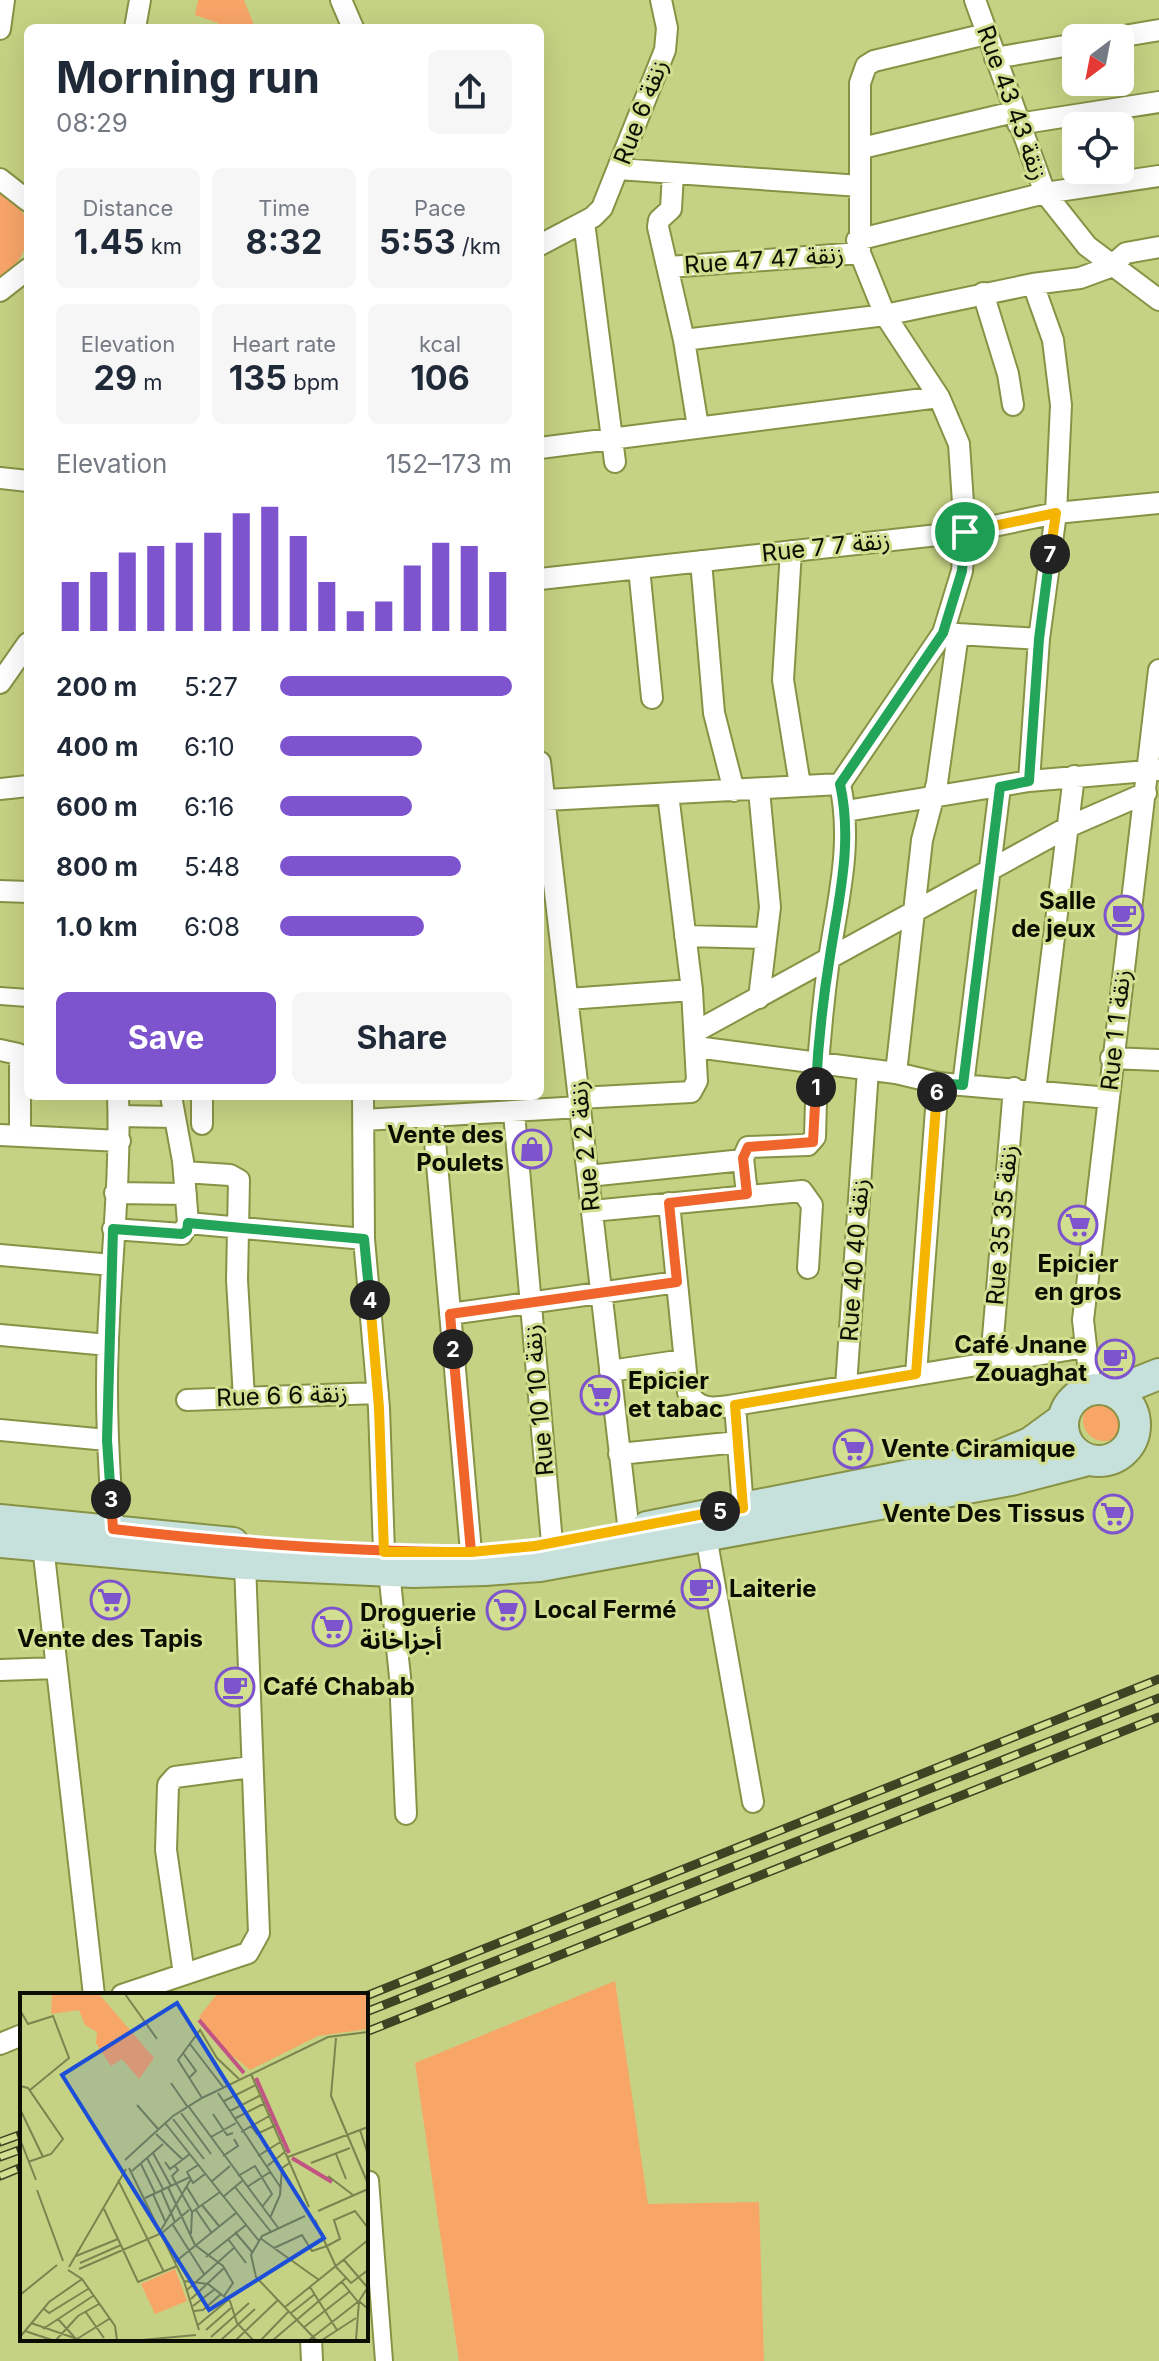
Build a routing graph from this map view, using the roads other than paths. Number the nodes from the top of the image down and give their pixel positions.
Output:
1 (4, 0) edge
2 (140, 0) edge
3 (341, 0) edge
4 (661, 0) edge
5 (975, 0) edge
6 (136, 24) edge
7 (351, 24) edge
8 (0, 29) edge
9 (1159, 30) edge
10 (986, 34) junction
11 (1134, 34) edge
12 (1062, 46) edge
13 (995, 58) junction
14 (1159, 102) edge
15 (1016, 118) junction
16 (862, 148) junction
17 (618, 169) junction
18 (673, 173) junction
19 (1159, 176) edge
20 (0, 179) edge
21 (860, 186) junction
22 (1045, 193) junction
23 (24, 197) edge
24 (589, 220) junction
25 (544, 243) edge
26 (858, 246) junction
27 (1159, 247) edge
28 (669, 267) junction
29 (1110, 267) junction
30 (24, 272) edge
31 (1033, 284) junction
32 (0, 291) edge
33 (983, 293) junction
34 (1159, 300) edge
35 (885, 315) junction
36 (684, 340) junction
37 (939, 397) junction
38 (1013, 405) dead end
39 (698, 427) junction
40 (612, 440) junction
41 (544, 448) edge
42 (615, 462) dead end
43 (0, 478) edge
44 (24, 481) edge
45 (1159, 503) edge
46 (1056, 513) junction
47 (965, 532) junction
48 (791, 551) junction
49 (701, 561) junction
50 (639, 568) junction
51 (544, 579) edge
52 (951, 634) junction
53 (1039, 639) junction
54 (24, 649) edge
55 (1159, 670) edge
56 (0, 683) edge
57 (652, 698) dead end
58 (1154, 769) edge
59 (1074, 776) junction
60 (1029, 781) junction
61 (840, 784) junction
62 (800, 785) junction
63 (24, 786) edge
64 (544, 787) edge
65 (1000, 787) junction
66 (0, 789) edge
67 (759, 790) junction
68 (734, 791) junction
69 (1146, 793) junction
70 (668, 794) junction
71 (932, 796) junction
72 (546, 800) junction
73 (846, 811) junction
74 (1070, 826) junction
75 (993, 868) junction
76 (0, 891) edge
77 (24, 892) edge
78 (913, 911) junction
79 (550, 916) edge
80 (685, 936) junction
81 (764, 938) junction
82 (829, 958) junction
83 (692, 990) junction
84 (0, 996) edge
85 (24, 998) edge
86 (759, 998) junction
87 (568, 999) junction
88 (695, 1040) junction
89 (0, 1050) edge
90 (1111, 1058) junction
91 (1159, 1060) edge
92 (817, 1063) junction
93 (868, 1070) junction
94 (896, 1073) junction
95 (938, 1083) junction
96 (963, 1085) junction
97 (1024, 1090) junction
98 (1109, 1098) junction
99 (171, 1100) edge
100 (202, 1100) edge
101 (363, 1100) edge
102 (580, 1103) junction
103 (118, 1106) edge
104 (514, 1113) junction
105 (173, 1117) junction
106 (433, 1118) junction
107 (364, 1120) junction
108 (202, 1124) dead end
109 (10, 1136) edge
110 (120, 1141) junction
111 (743, 1160) junction
112 (184, 1172) junction
113 (588, 1176) junction
114 (115, 1193) junction
115 (186, 1194) junction
116 (747, 1194) junction
117 (669, 1203) junction
118 (592, 1211) junction
119 (188, 1223) junction
120 (238, 1227) junction
121 (113, 1229) junction
122 (364, 1239) junction
123 (0, 1255) edge
124 (112, 1265) junction
125 (808, 1268) dead end
126 (677, 1282) junction
127 (601, 1293) junction
128 (530, 1303) junction
129 (450, 1314) junction
130 (0, 1335) edge
131 (108, 1345) junction
132 (1085, 1347) junction
133 (684, 1360) junction
134 (991, 1361) junction
135 (610, 1371) junction
136 (916, 1374) junction
137 (1159, 1374) edge
138 (846, 1386) junction
139 (1102, 1391) junction
140 (378, 1393) junction
141 (244, 1398) junction
142 (187, 1400) dead end
143 (735, 1405) junction
144 (1063, 1419) junction
145 (1147, 1423) edge
146 (0, 1430) edge
147 (107, 1440) junction
148 (738, 1442) junction
149 (619, 1454) junction
150 (1088, 1460) junction
151 (743, 1508) junction
152 (0, 1520) edge
153 (113, 1529) junction
154 (706, 1536) junction
155 (629, 1540) junction
156 (0, 1542) edge
157 (552, 1543) junction
158 (43, 1546) junction
159 (471, 1552) junction
160 (386, 1561) junction
161 (245, 1564) junction
162 (57, 1668) junction
163 (0, 1670) edge
164 (251, 1767) junction
165 (753, 1802) dead end
166 (406, 1814) dead end
167 (184, 1974) junction
168 (94, 1993) edge
169 (128, 1993) edge
170 (20, 2036) edge
171 (0, 2044) edge
172 (370, 2180) dead end
173 (311, 2341) edge
174 (312, 2361) edge
175 (384, 2361) edge

1 - 8 street
2 - 6 street
3 - 7 street
4 - 17 street, Rue 6 زنقة
5 - 10 street, Rue 43 زنقة 43
9 - 11 street
10 - 13 street, Rue 43 زنقة 43
10 - 16 street
12 - 13 street
13 - 15 street, Rue 43 زنقة 43
14 - 15 street
15 - 16 street
15 - 22 street, Rue 43 زنقة 43
16 - 21 street
17 - 18 street
17 - 24 street, Rue 6 زنقة
18 - 21 street
18 - 28 street
19 - 22 street, Rue 47 زنقة 47
20 - 23 street
21 - 26 street
22 - 26 street, Rue 47 زنقة 47
22 - 29 street, Rue 43 زنقة 43
24 - 25 street
24 - 40 street
26 - 28 street, Rue 47 زنقة 47
26 - 35 street
27 - 29 street
28 - 36 street
29 - 31 street
29 - 34 street, Rue 43 زنقة 43
30 - 32 street
31 - 33 street
31 - 46 street
33 - 35 street
33 - 38 street
35 - 36 street
35 - 37 street
36 - 39 street
37 - 39 street
37 - 47 street
39 - 40 street
40 - 41 street
40 - 42 street
43 - 44 street
45 - 46 street, Rue 7 زنقة 7
46 - 47 street, Rue 7 زنقة 7
46 - 53 street
47 - 48 street, Rue 7 زنقة 7
47 - 52 street
48 - 49 street, Rue 7 زنقة 7
48 - 62 street
49 - 50 street, Rue 7 زنقة 7
49 - 68 street
50 - 51 street, Rue 7 زنقة 7
50 - 57 street
52 - 53 street
52 - 61 street
52 - 71 street
53 - 60 street
54 - 56 street
55 - 58 street, Rue 1 زنقة 1
58 - 59 street
58 - 69 street, Rue 1 زنقة 1
59 - 60 street
59 - 74 street, Rue 35 زنقة 35
60 - 65 street
61 - 62 street
61 - 73 street
62 - 67 street
63 - 66 street
64 - 72 street, Rue 2 زنقة 2
65 - 71 street
65 - 75 street
67 - 68 street
67 - 81 street
68 - 70 street
69 - 74 street
69 - 90 street, Rue 1 زنقة 1
70 - 72 street
70 - 80 street
71 - 73 street
71 - 78 street
72 - 79 street, Rue 2 زنقة 2
73 - 82 street
74 - 75 street
74 - 97 street, Rue 35 زنقة 35
75 - 78 street
75 - 96 street
76 - 77 street
78 - 82 street
78 - 94 street
79 - 87 street, Rue 2 زنقة 2
80 - 81 street
80 - 83 street
81 - 86 street
82 - 86 street
82 - 92 street
83 - 87 street
83 - 88 street
84 - 85 street
86 - 88 street
87 - 102 street, Rue 2 زنقة 2
88 - 92 street
88 - 102 street
89 - 109 street
90 - 91 street
90 - 98 street, Rue 1 زنقة 1
92 - 93 street
92 - 111 street
93 - 94 street
93 - 138 street, Rue 40 زنقة 40
94 - 95 street
95 - 96 street
95 - 136 street
96 - 97 street
97 - 98 street
97 - 134 street, Rue 35 زنقة 35
98 - 132 street, Rue 1 زنقة 1
99 - 105 street
100 - 108 street
101 - 107 street
102 - 104 street
102 - 113 street, Rue 2 زنقة 2
103 - 105 street
103 - 110 street
104 - 106 street
104 - 128 street, Rue 10 زنقة 10
105 - 112 street
106 - 107 street
106 - 129 street
107 - 122 street
109 - 110 street
110 - 114 street
111 - 113 street
111 - 116 street
112 - 115 street
112 - 120 street
113 - 118 street, Rue 2 زنقة 2
114 - 115 street
114 - 121 street
115 - 119 street
116 - 117 street
116 - 125 street
117 - 118 street
117 - 126 street
118 - 127 street, Rue 2 زنقة 2
119 - 120 street
119 - 121 street
120 - 122 street
120 - 141 street
121 - 124 street
122 - 140 street
123 - 124 street
124 - 131 street
126 - 127 street
126 - 133 street
127 - 128 street
127 - 135 street, Rue 2 زنقة 2
128 - 129 street
128 - 157 street, Rue 10 زنقة 10
129 - 159 street
130 - 131 street
131 - 147 street
132 - 134 street
132 - 139 street, Rue 1 زنقة 1
133 - 135 street
133 - 143 street
134 - 136 street
135 - 149 street, Rue 2 زنقة 2
136 - 138 street
137 - 139 main road
138 - 143 street
139 - 144 main road
139 - 145 main road
140 - 141 street, Rue 6 زنقة 6
140 - 160 street
141 - 142 street, Rue 6 زنقة 6
143 - 148 street
144 - 150 main road
144 - 151 main road
145 - 150 main road
146 - 147 street
147 - 153 street
148 - 149 street
148 - 151 street
149 - 155 street, Rue 2 زنقة 2
150 - 154 main road
151 - 155 main road
152 - 153 main road
153 - 160 main road
154 - 155 main road
154 - 165 street
155 - 157 main road
155 - 160 main road
156 - 158 main road
157 - 159 main road
158 - 161 main road
158 - 162 street
159 - 160 main road
160 - 161 main road
160 - 166 street
161 - 164 street
162 - 163 street
162 - 168 street
164 - 167 street
164 - 167 street
167 - 169 street
170 - 171 street
172 - 175 street
173 - 174 street

